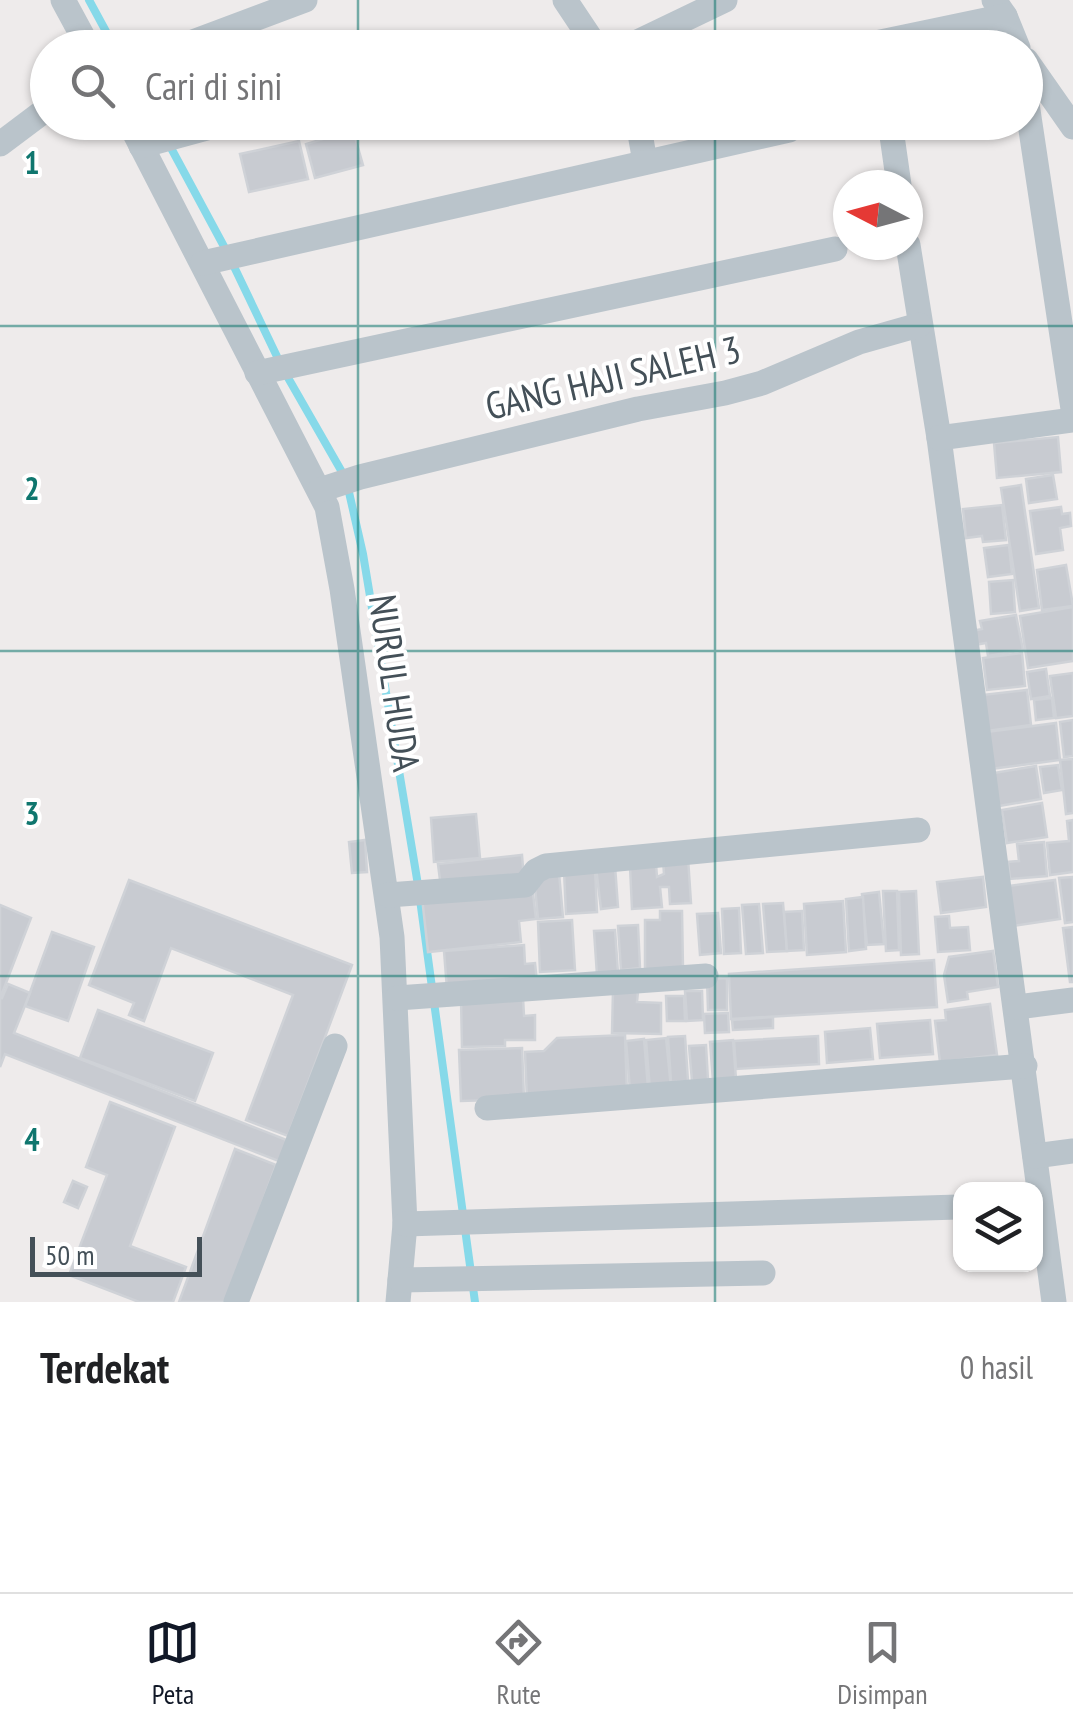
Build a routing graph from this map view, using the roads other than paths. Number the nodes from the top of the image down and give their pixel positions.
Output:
1 (63, 0) edge
2 (304, 0) edge
3 (565, 0) edge
4 (725, 0) edge
5 (1000, 8) edge
6 (79, 30) edge
7 (225, 30) edge
8 (585, 30) edge
9 (662, 30) edge
10 (926, 30) edge
11 (1043, 84) edge
12 (30, 122) edge
13 (1073, 127) edge
14 (143, 140) edge
15 (163, 140) edge
16 (642, 140) edge
17 (744, 140) edge
18 (893, 140) edge
19 (1032, 140) edge
20 (0, 144) edge
21 (146, 144) junction
22 (646, 162) junction
23 (897, 170) edge
24 (833, 249) edge
25 (223, 257) junction
26 (910, 260) edge
27 (919, 325) junction
28 (274, 369) junction
29 (1073, 409) edge
30 (1073, 420) edge
31 (939, 438) junction
32 (326, 488) junction
33 (918, 830) dead end
34 (395, 894) junction
35 (706, 976) dead end
36 (402, 997) junction
37 (1073, 1000) edge
38 (1017, 1007) junction
39 (335, 1046) dead end
40 (1025, 1066) junction
41 (488, 1108) dead end
42 (1073, 1151) edge
43 (1035, 1156) junction
44 (953, 1207) edge
45 (405, 1224) junction
46 (763, 1273) dead end
47 (399, 1291) edge
48 (236, 1302) edge
49 (1054, 1302) edge

1 - 6 street
2 - 7 street
3 - 8 street
4 - 9 street
5 - 10 street
11 - 13 street
12 - 20 street
14 - 21 street, NURUL HUDA
15 - 21 street
16 - 22 street
17 - 22 street
18 - 23 street
19 - 29 street
21 - 25 street, NURUL HUDA
22 - 25 street
24 - 28 street
25 - 28 street, NURUL HUDA
26 - 27 street
27 - 31 street
27 - 32 street, GANG HAJI SALEH 3
28 - 32 street, NURUL HUDA
30 - 31 street
31 - 38 street
32 - 34 street, NURUL HUDA
33 - 34 street
34 - 36 street, NURUL HUDA
35 - 36 street
36 - 45 street, NURUL HUDA
37 - 38 street
38 - 40 street
39 - 48 street
40 - 41 street
40 - 43 street
42 - 43 street
43 - 49 street
44 - 45 street
45 - 47 street, NURUL HUDA
46 - 47 street

